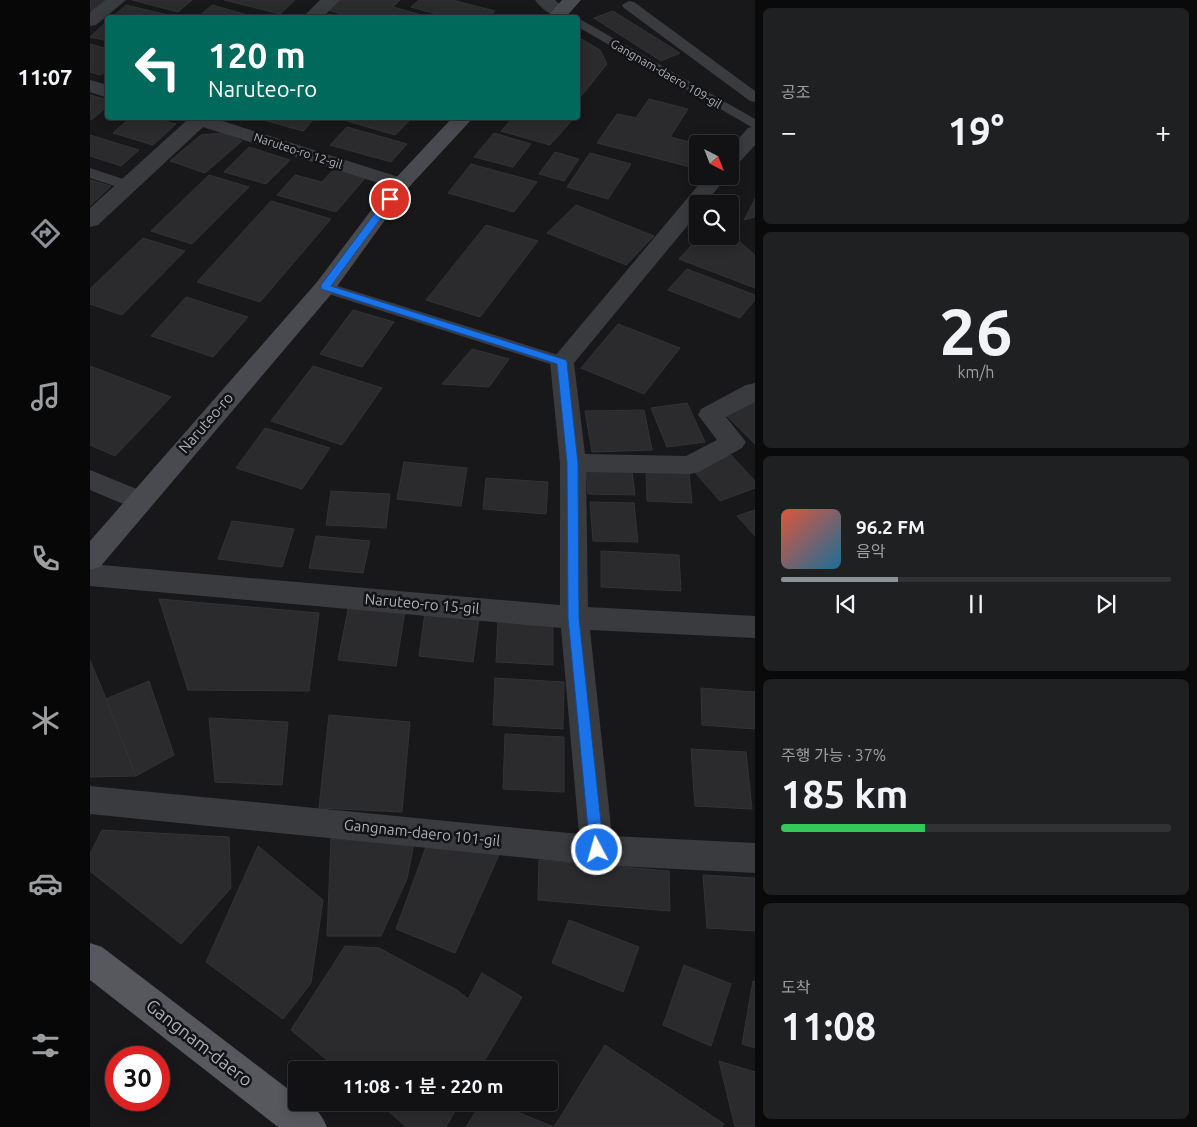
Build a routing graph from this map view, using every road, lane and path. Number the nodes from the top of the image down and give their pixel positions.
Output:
1 (117, 0) edge
2 (331, 0) edge
3 (544, 0) edge
4 (629, 5) dead end
5 (564, 12) edge
6 (314, 15) edge
7 (90, 21) edge
8 (580, 23) edge
9 (90, 86) edge
10 (105, 91) edge
11 (754, 98) edge
12 (196, 120) edge
13 (204, 120) edge
14 (461, 120) edge
15 (754, 125) edge
16 (754, 132) edge
17 (739, 150) edge
18 (90, 174) edge
19 (401, 184) junction
20 (710, 185) edge
21 (127, 186) junction
22 (90, 220) edge
23 (325, 287) junction
24 (562, 362) junction
25 (754, 391) edge
26 (573, 463) junction
27 (90, 479) edge
28 (140, 501) junction
29 (90, 560) edge
30 (90, 575) edge
31 (574, 618) junction
32 (754, 627) edge
33 (90, 800) edge
34 (597, 850) junction
35 (754, 858) edge
36 (90, 959) edge
37 (308, 1127) edge

1 - 7 street
2 - 6 street
3 - 5 street
4 - 11 lane
8 - 15 lane, Gangnam-daero 109-gil
9 - 10 street
12 - 21 street
13 - 19 street, Naruteo-ro 12-gil
14 - 19 main road, Naruteo-ro
16 - 17 street
18 - 21 lane
19 - 23 main road, Naruteo-ro
20 - 24 street
21 - 22 street
23 - 24 lane
23 - 28 main road, Naruteo-ro
24 - 26 street
25 - 26 street
26 - 31 street
27 - 28 street
28 - 29 main road, Naruteo-ro
30 - 31 street, Naruteo-ro 15-gil
31 - 32 street, Naruteo-ro 15-gil
31 - 34 street
33 - 34 street, Gangnam-daero 101-gil
34 - 35 street, Gangnam-daero 101-gil
36 - 37 main road, Gangnam-daero

